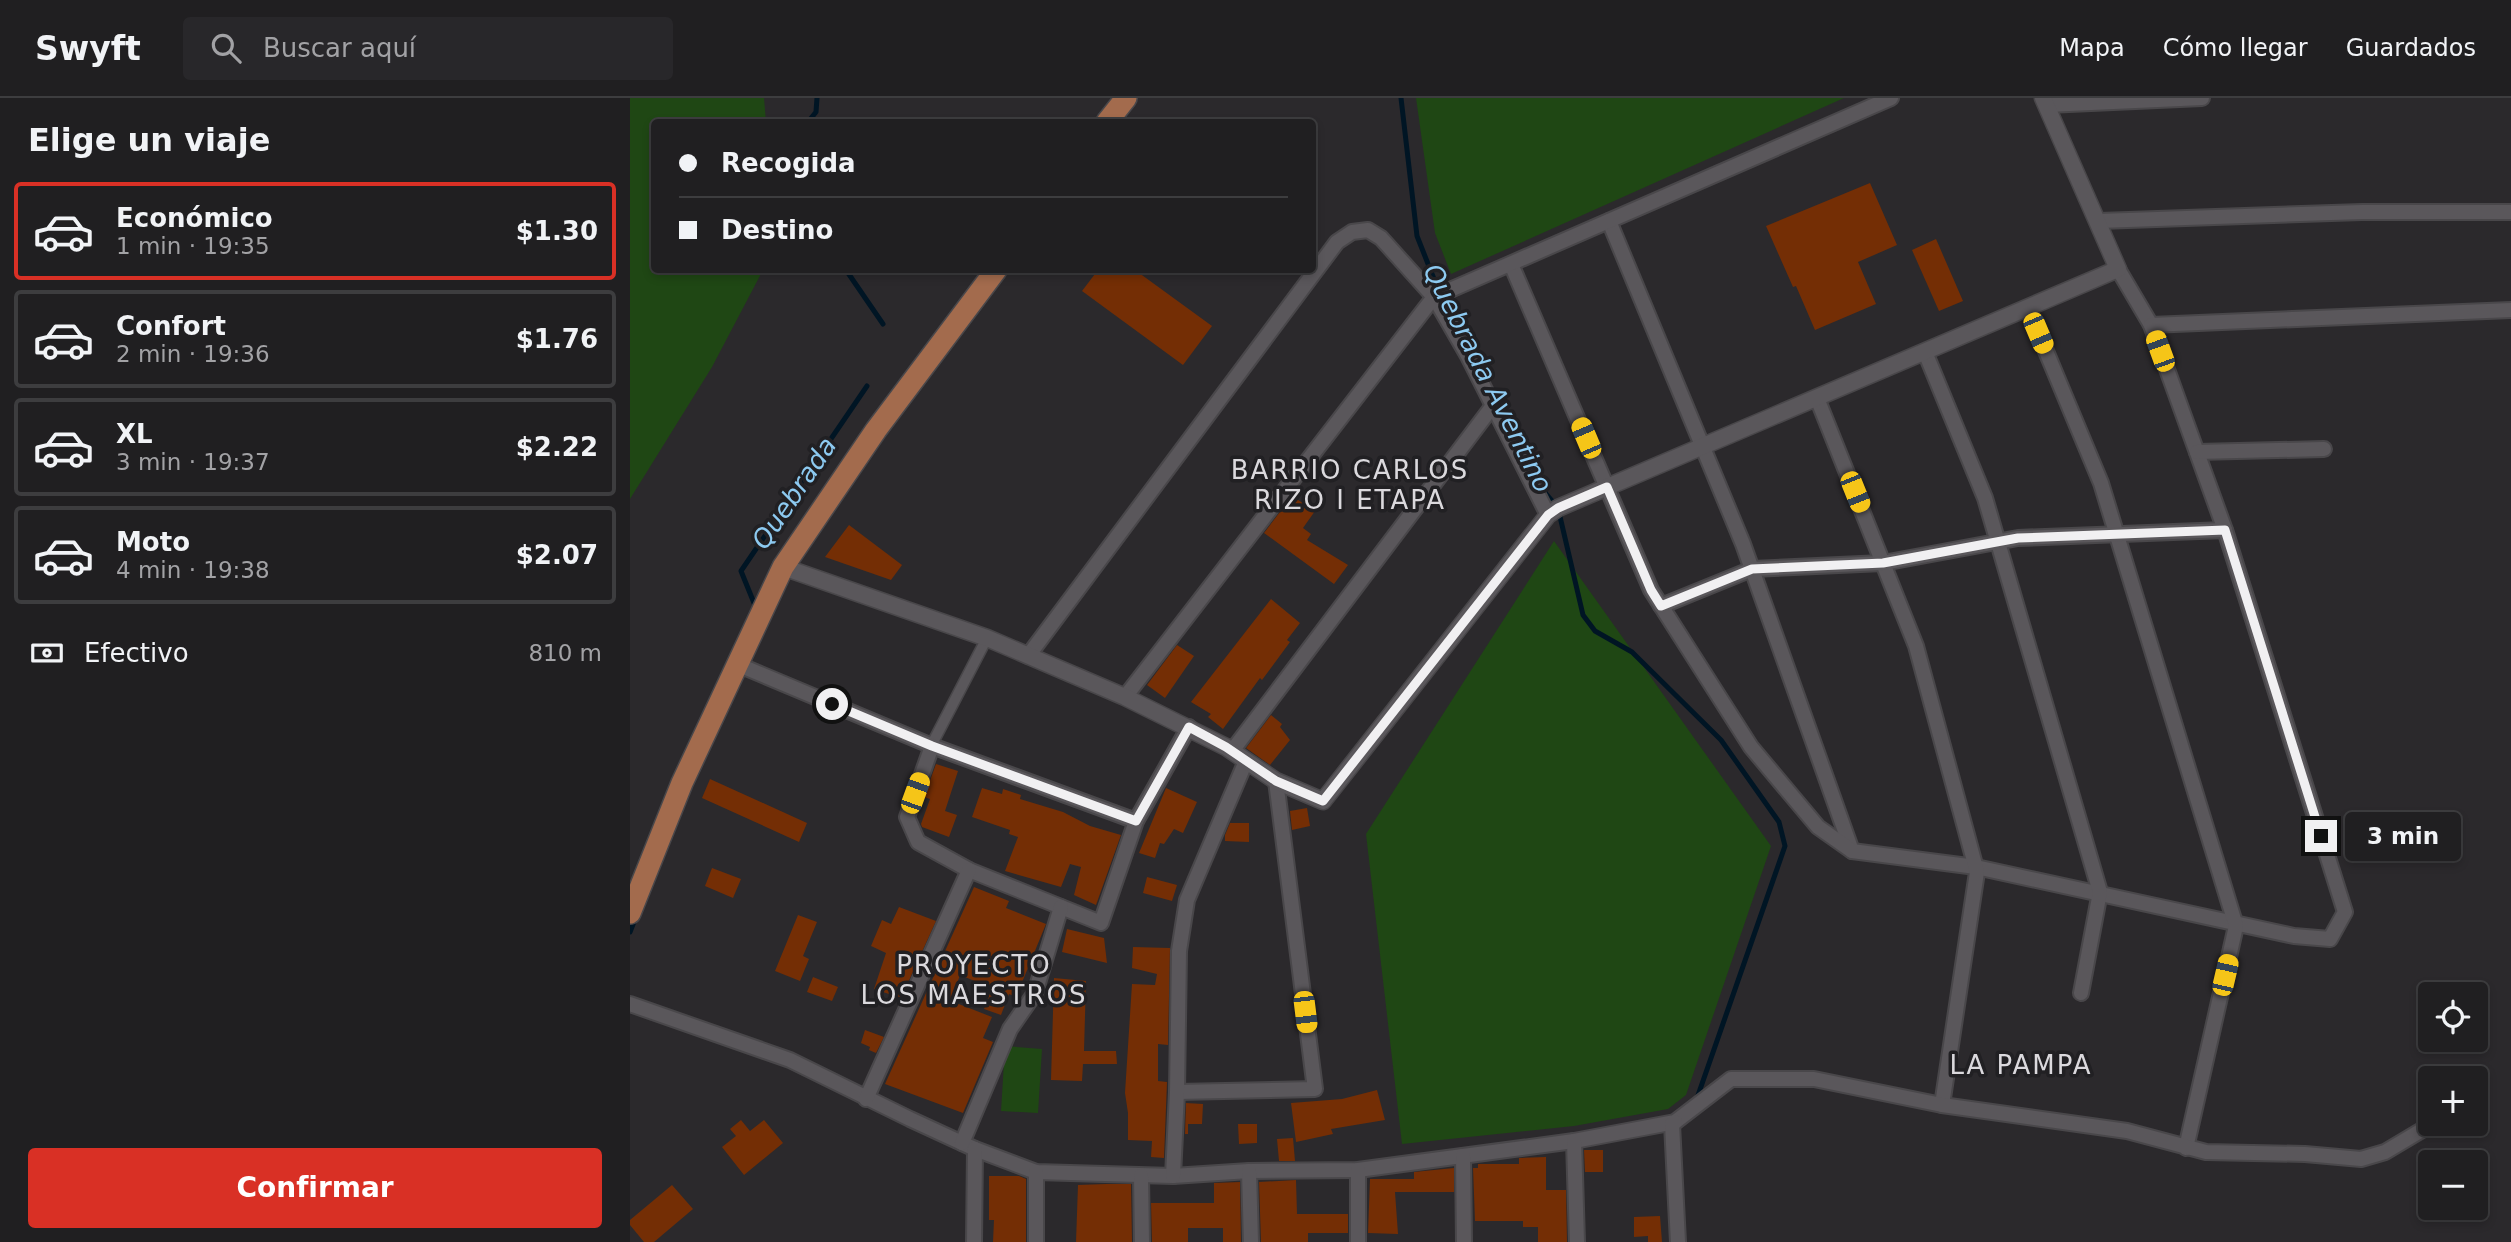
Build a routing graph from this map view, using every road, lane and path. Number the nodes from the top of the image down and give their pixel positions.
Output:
1 (1126, 98) edge
2 (1891, 98) edge
3 (2202, 98) edge
4 (2045, 102) edge
5 (1109, 119) edge
6 (2511, 212) edge
7 (1609, 221) junction
8 (2099, 221) junction
9 (1511, 264) junction
10 (1316, 270) edge
11 (2118, 270) junction
12 (994, 273) edge
13 (1314, 273) edge
14 (1434, 297) junction
15 (2028, 308) junction
16 (2511, 310) edge
17 (2151, 325) junction
18 (1925, 352) junction
19 (1817, 398) junction
20 (1492, 407) junction
21 (1702, 447) junction
22 (2324, 449) dead end
23 (2197, 452) junction
24 (1607, 487) junction
25 (1548, 515) junction
26 (2225, 530) junction
27 (2117, 534) junction
28 (1998, 542) junction
29 (1883, 563) junction
30 (783, 567) junction
31 (1752, 569) junction
32 (1661, 606) junction
33 (987, 638) junction
34 (1028, 656) junction
35 (738, 665) junction
36 (1125, 697) junction
37 (1189, 727) junction
38 (931, 746) junction
39 (1232, 751) junction
40 (1246, 761) junction
41 (1276, 781) junction
42 (1136, 821) junction
43 (1852, 851) junction
44 (1976, 867) junction
45 (969, 870) junction
46 (2100, 894) junction
47 (1061, 906) junction
48 (630, 913) edge
49 (2235, 923) junction
50 (2081, 993) dead end
51 (630, 1004) edge
52 (1177, 1092) junction
53 (866, 1099) junction
54 (1942, 1105) junction
55 (1675, 1122) junction
56 (2418, 1132) edge
57 (1574, 1141) junction
58 (968, 1146) junction
59 (2186, 1148) junction
60 (1463, 1156) junction
61 (1357, 1170) junction
62 (1249, 1171) junction
63 (1036, 1172) junction
64 (1141, 1176) junction
65 (1173, 1176) junction
66 (974, 1242) edge
67 (1036, 1242) edge
68 (1142, 1242) edge
69 (1251, 1242) edge
70 (1358, 1242) edge
71 (1464, 1242) edge
72 (1577, 1242) edge
73 (1678, 1242) edge

1 - 5 main road
2 - 7 street
3 - 4 street
4 - 8 street
6 - 8 street
7 - 9 street
7 - 21 street
8 - 11 street
9 - 14 street
9 - 24 street
10 - 14 street
11 - 15 street
11 - 17 street
12 - 30 main road
13 - 34 street
14 - 20 street
14 - 36 street
15 - 18 street
15 - 27 street
16 - 17 street
17 - 23 street
18 - 19 street
18 - 28 street
19 - 21 street
19 - 29 street
20 - 25 street
20 - 39 street
21 - 24 street
21 - 31 street
22 - 23 street
23 - 26 street
24 - 25 street
24 - 32 street
25 - 41 street
26 - 27 street
26 - 49 street
27 - 28 street
27 - 49 street
28 - 29 street
28 - 46 street
29 - 31 street
29 - 44 street
30 - 33 street
30 - 35 main road
31 - 32 street
31 - 43 street
32 - 43 street
33 - 34 street
33 - 38 street
34 - 36 street
35 - 38 street
35 - 48 main road
36 - 37 street
37 - 39 street
37 - 42 street
38 - 42 street
38 - 45 street
39 - 40 street
40 - 41 street
40 - 52 street
41 - 52 street
42 - 47 street
43 - 44 street
44 - 46 street
44 - 54 street
45 - 47 street
45 - 53 street
46 - 49 street
46 - 50 street
47 - 58 street
49 - 59 street
51 - 53 street
52 - 65 street
53 - 58 street
54 - 55 street
54 - 59 street
55 - 57 street
55 - 73 street
56 - 59 street
57 - 60 street
57 - 72 street
58 - 63 street
58 - 66 street
60 - 61 street
60 - 71 street
61 - 62 street
61 - 70 street
62 - 65 street
62 - 69 street
63 - 64 street
63 - 67 street
64 - 65 street
64 - 68 street

